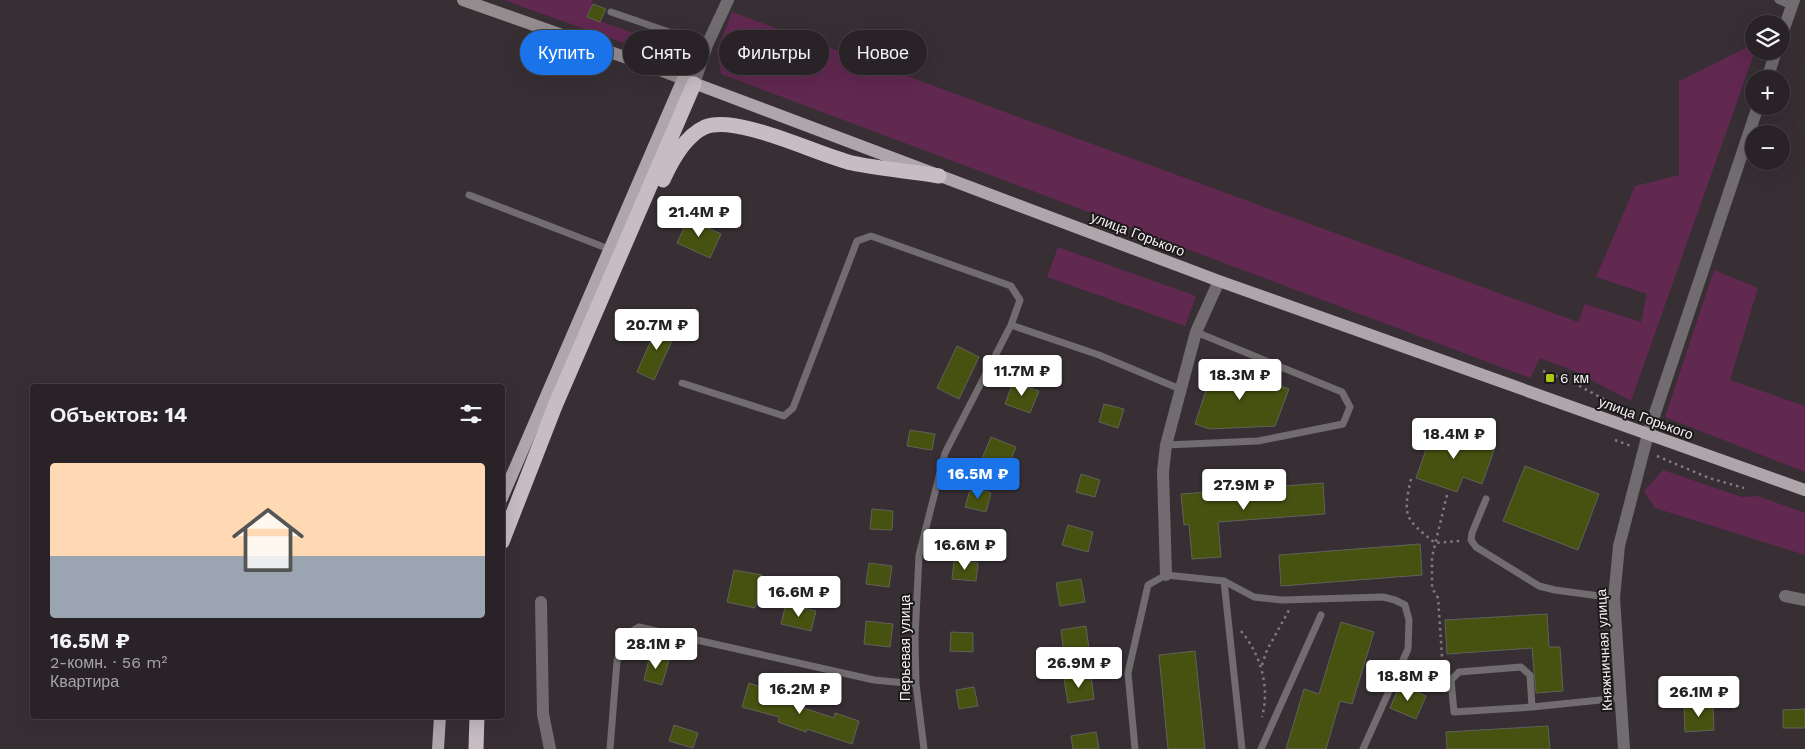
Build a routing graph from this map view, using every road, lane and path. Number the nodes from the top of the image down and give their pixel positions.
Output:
1 (462, 0) edge
2 (728, 0) edge
3 (1778, 0) edge
4 (1792, 3) edge
5 (611, 12) dead end
6 (1788, 15) edge
7 (663, 30) edge
8 (709, 41) edge
9 (692, 75) edge
10 (688, 82) junction
11 (1755, 115) edge
12 (939, 176) junction
13 (469, 195) dead end
14 (609, 249) junction
15 (1219, 281) junction
16 (592, 321) junction
17 (1011, 325) junction
18 (1196, 332) junction
19 (1543, 372) dead end
20 (682, 383) dead end
21 (1180, 389) junction
22 (1625, 410) dead end
23 (1648, 434) junction
24 (1615, 440) dead end
25 (1166, 445) junction
26 (1643, 450) junction
27 (1411, 479) dead end
28 (1744, 488) dead end
29 (1805, 490) edge
30 (505, 491) edge
31 (1447, 495) dead end
32 (1486, 499) dead end
33 (505, 534) edge
34 (1472, 540) junction
35 (1435, 543) junction
36 (1166, 575) junction
37 (1224, 581) junction
38 (1785, 596) dead end
39 (1614, 598) junction
40 (1295, 599) junction
41 (1805, 600) edge
42 (541, 602) dead end
43 (1321, 615) dead end
44 (1228, 618) junction
45 (1261, 667) junction
46 (1455, 676) junction
47 (916, 684) junction
48 (1620, 698) junction
49 (1532, 707) junction
50 (440, 719) edge
51 (477, 719) edge
52 (1260, 724) dead end
53 (438, 749) edge
54 (476, 749) edge
55 (550, 749) edge
56 (610, 749) edge
57 (924, 749) edge
58 (1135, 749) edge
59 (1242, 749) edge
60 (1261, 749) edge
61 (1363, 749) edge
62 (1624, 749) edge

1 - 10 main road, улица Горького
2 - 8 street
3 - 4 lane
4 - 6 street
5 - 7 lane
9 - 10 street
10 - 12 main road, улица Горького
10 - 14 main road
10 - 16 highway
11 - 23 street, Княжничная улица
12 - 15 main road, улица Горького
12 - 16 highway
13 - 14 lane
14 - 30 main road
15 - 18 street
15 - 23 main road, улица Горького
16 - 33 highway
17 - 20 lane, Перьевая улица
17 - 21 lane
17 - 47 lane, Перьевая улица
18 - 21 street
18 - 25 lane
19 - 22 path
21 - 25 street
23 - 26 street, Княжничная улица
23 - 29 main road, улица Горького
24 - 26 path
25 - 36 street
26 - 28 path
26 - 39 street, Княжничная улица
27 - 35 path
31 - 35 path
32 - 34 lane
34 - 35 path
34 - 39 lane
35 - 46 path
36 - 37 lane
36 - 58 lane
37 - 40 lane
37 - 44 lane
38 - 41 street
39 - 48 street, Княжничная улица
40 - 45 path
40 - 61 lane
42 - 55 street
43 - 60 lane
44 - 45 path
44 - 59 lane
45 - 52 path
46 - 49 lane
46 - 49 lane
47 - 56 lane
47 - 57 lane, Перьевая улица
48 - 49 lane
48 - 62 street, Княжничная улица
50 - 53 main road
51 - 54 highway

